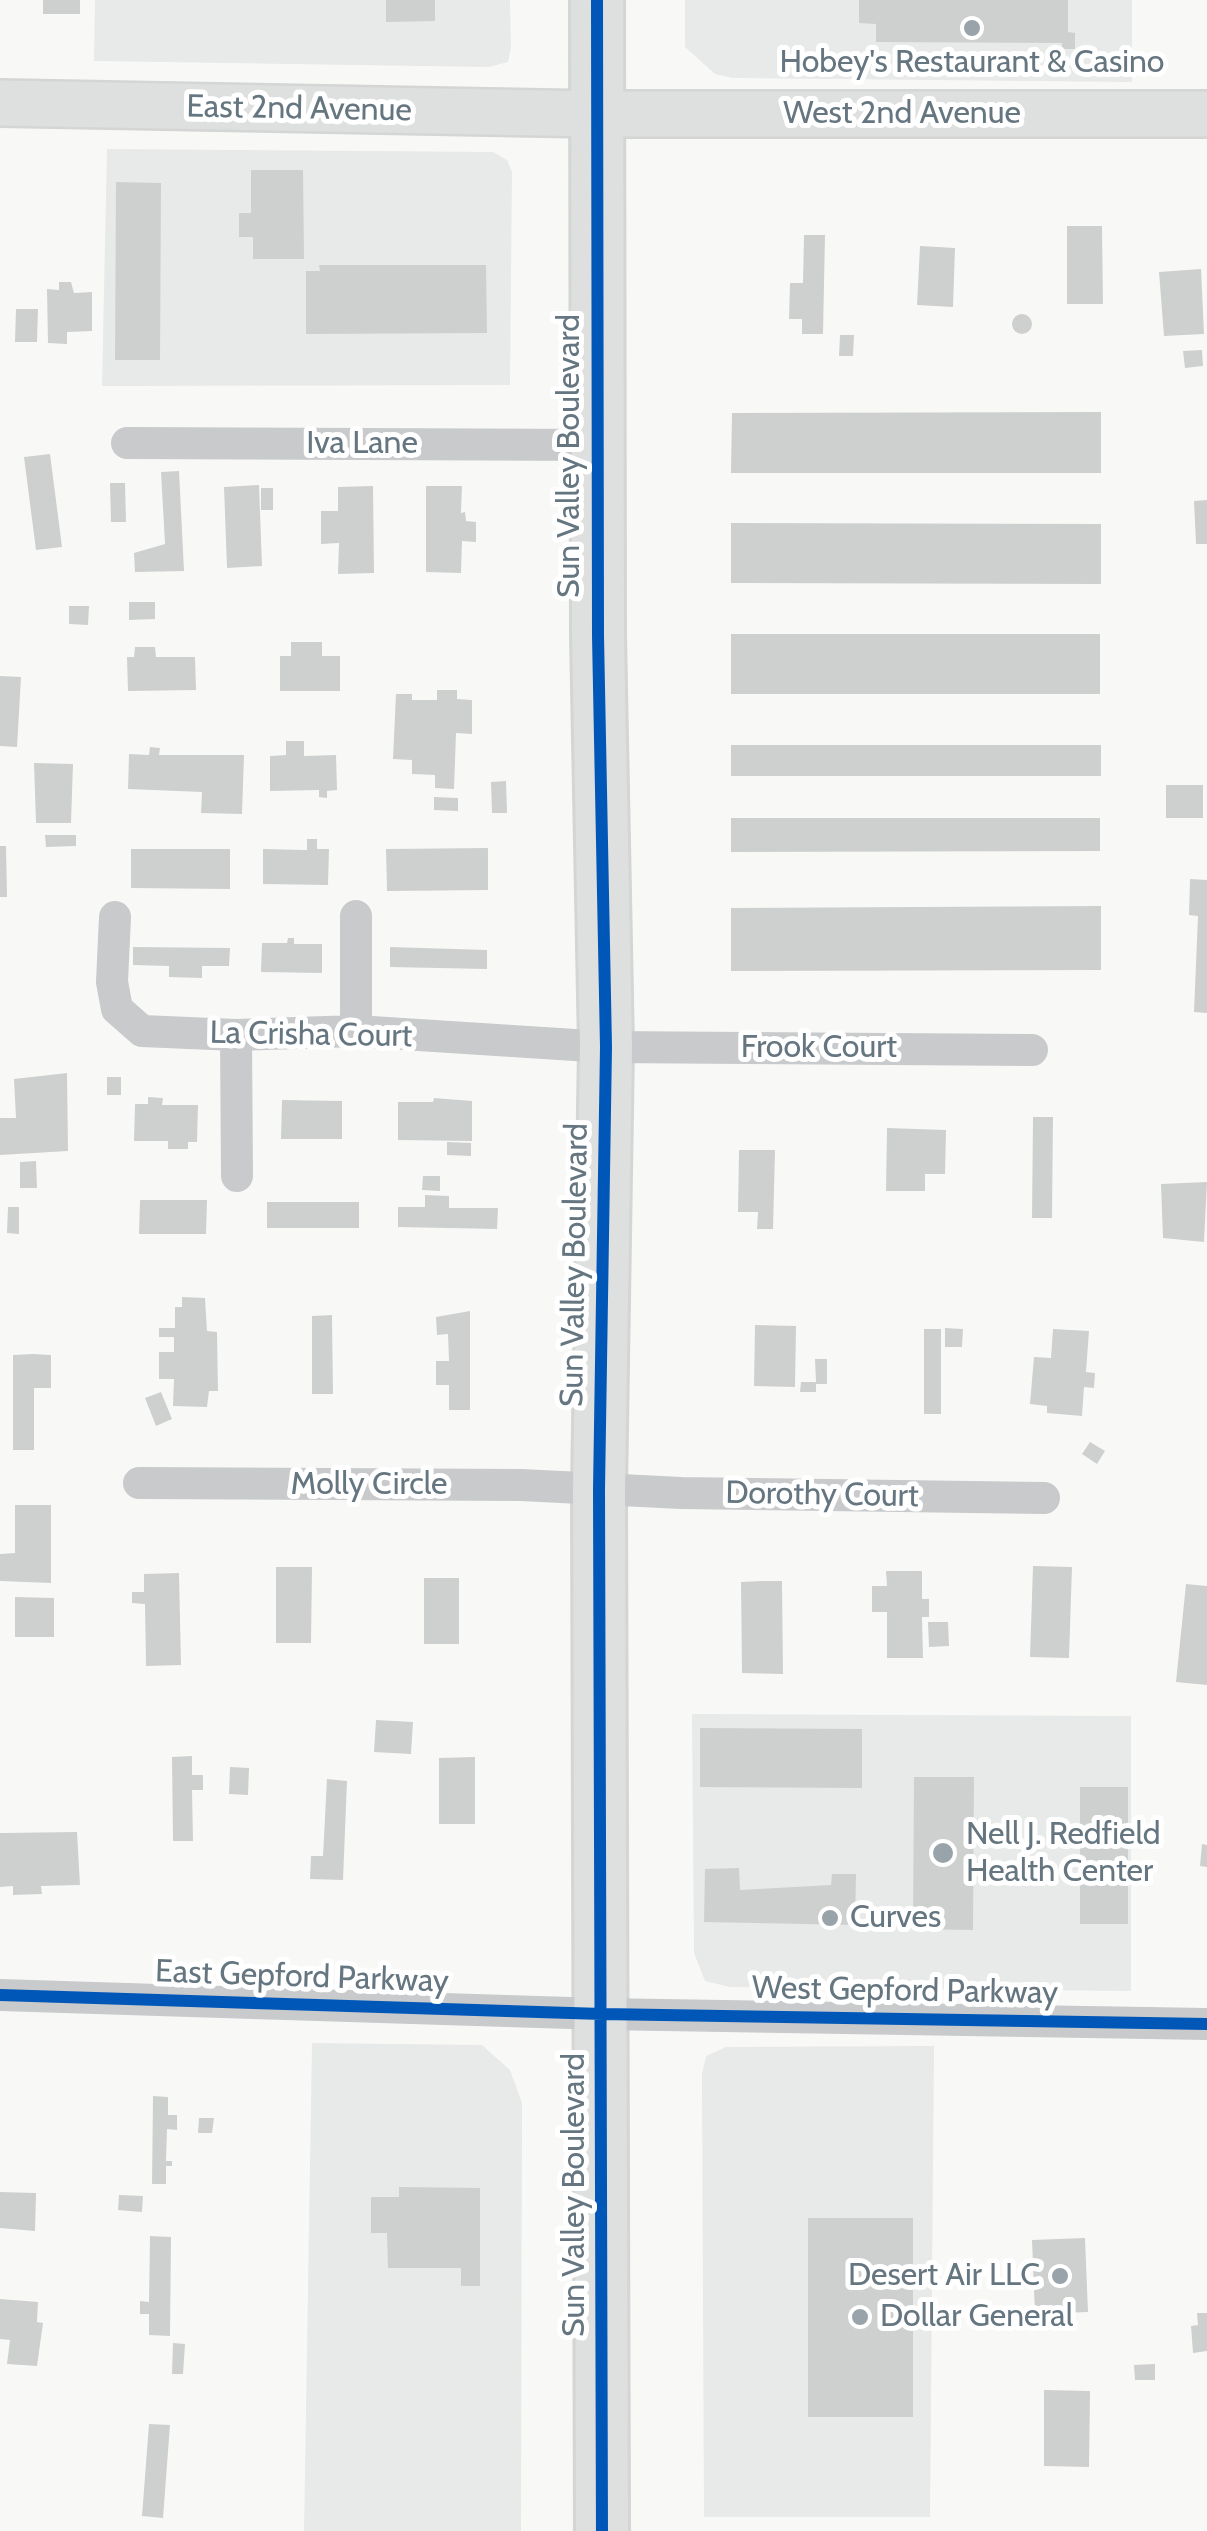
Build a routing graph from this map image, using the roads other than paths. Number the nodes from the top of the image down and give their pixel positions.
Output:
1 (597, 0) edge
2 (0, 103) edge
3 (598, 114) junction
4 (1207, 114) edge
5 (127, 443) dead end
6 (598, 444) junction
7 (356, 916) dead end
8 (115, 917) dead end
9 (356, 1032) junction
10 (236, 1035) junction
11 (606, 1046) junction
12 (1032, 1050) dead end
13 (237, 1176) dead end
14 (139, 1484) dead end
15 (599, 1489) junction
16 (1044, 1498) dead end
17 (0, 1995) edge
18 (602, 2014) junction
19 (1207, 2024) edge
20 (602, 2531) edge

1 - 3 main road, Sun Valley Boulevard
2 - 3 street, East 2nd Avenue
3 - 4 street, West 2nd Avenue
3 - 6 main road, Sun Valley Boulevard
5 - 6 street, Iva Lane
6 - 11 main road, Sun Valley Boulevard
7 - 9 street
8 - 10 street, La Crisha Court
9 - 10 street, La Crisha Court
9 - 11 street, La Crisha Court
10 - 13 street
11 - 12 street, Frook Court
11 - 15 main road, Sun Valley Boulevard
14 - 15 street, Molly Circle
15 - 16 street, Dorothy Court
15 - 18 main road, Sun Valley Boulevard
17 - 18 street, East Gepford Parkway
18 - 19 street, West Gepford Parkway
18 - 20 main road, Sun Valley Boulevard

